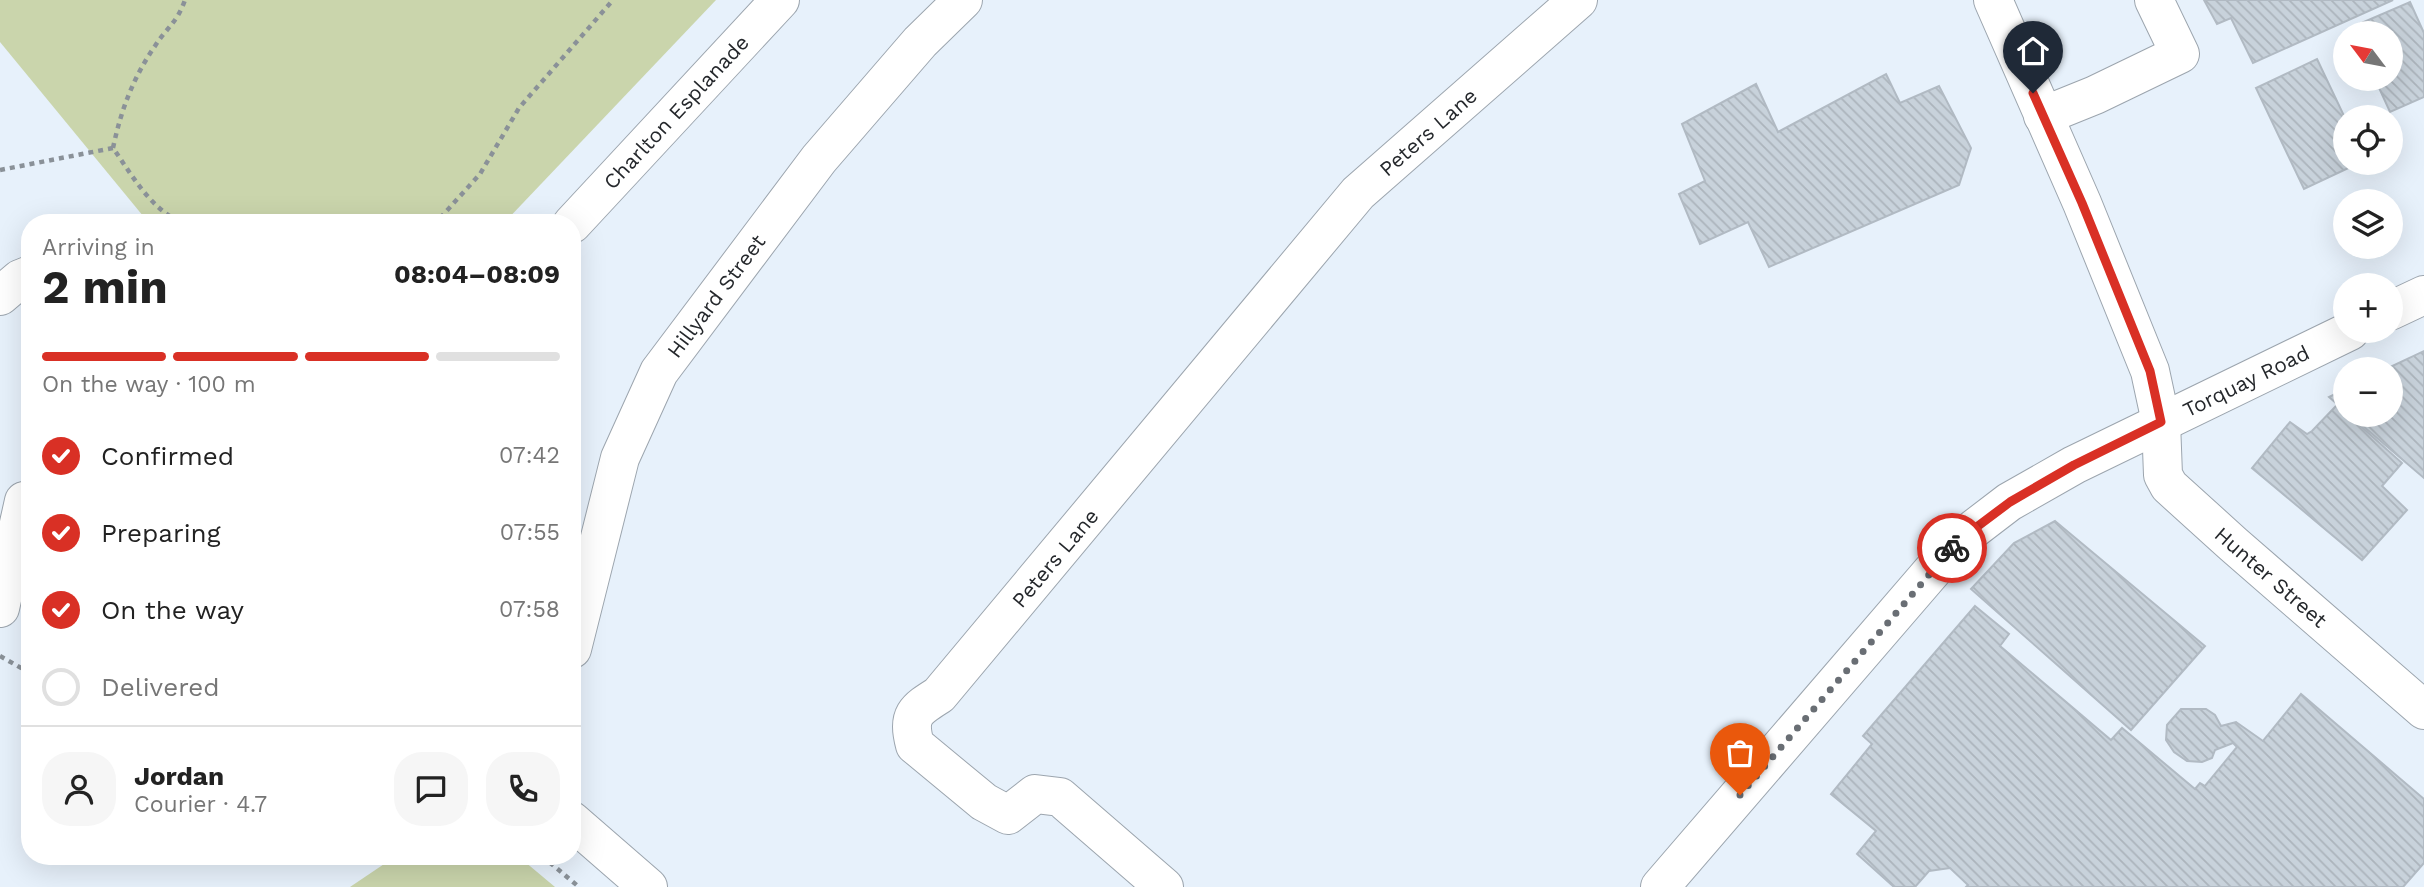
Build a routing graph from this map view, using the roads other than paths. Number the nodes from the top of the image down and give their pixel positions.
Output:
1 (779, 0) edge
2 (962, 0) edge
3 (1578, 0) edge
4 (1993, 0) edge
5 (2154, 0) edge
6 (2043, 116) junction
7 (581, 214) edge
8 (21, 279) edge
9 (2424, 295) edge
10 (0, 296) edge
11 (2403, 305) edge
12 (2333, 339) edge
13 (2161, 422) junction
14 (18, 495) edge
15 (0, 608) edge
16 (581, 613) edge
17 (2424, 710) edge
18 (581, 829) edge
19 (648, 887) edge
20 (1164, 887) edge
21 (1660, 887) edge

1 - 7 street, Charlton Esplanade
2 - 16 street, Hillyard Street
3 - 20 street, Peters Lane
4 - 6 street, Hunter Street
5 - 6 street
6 - 13 street, Hunter Street
8 - 10 street
9 - 11 street
12 - 13 street, Torquay Road
13 - 17 street, Hunter Street
13 - 21 street, Torquay Road
14 - 15 street
18 - 19 street

